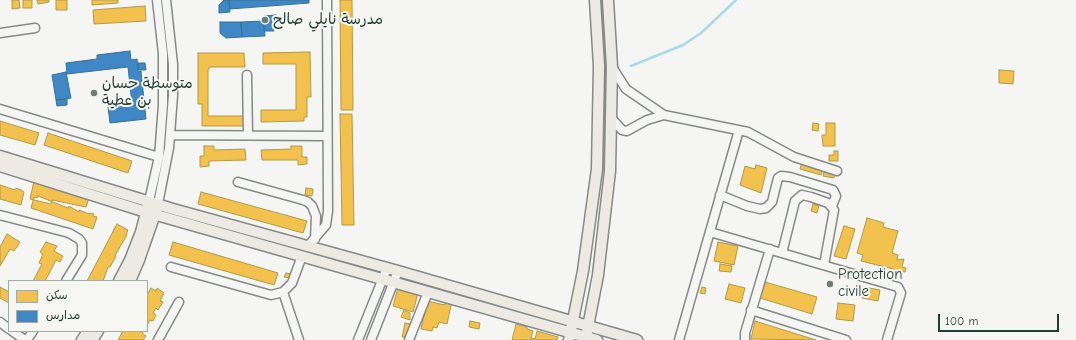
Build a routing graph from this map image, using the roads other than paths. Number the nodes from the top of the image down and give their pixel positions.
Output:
1 (157, 0) edge
2 (166, 0) edge
3 (327, 0) edge
4 (595, 0) edge
5 (608, 0) edge
6 (35, 28) dead end
7 (0, 33) edge
8 (612, 67) junction
9 (247, 75) dead end
10 (0, 109) edge
11 (664, 115) junction
12 (612, 119) junction
13 (739, 130) junction
14 (170, 135) junction
15 (248, 135) junction
16 (327, 136) junction
17 (0, 156) edge
18 (159, 157) junction
19 (0, 166) edge
20 (838, 171) dead end
21 (238, 182) dead end
22 (720, 195) junction
23 (153, 203) junction
24 (832, 206) junction
25 (151, 213) junction
26 (0, 216) edge
27 (710, 232) junction
28 (311, 243) junction
29 (770, 249) junction
30 (782, 253) junction
31 (302, 256) junction
32 (824, 265) junction
33 (171, 267) dead end
34 (387, 268) junction
35 (398, 271) junction
36 (382, 278) junction
37 (67, 280) edge
38 (120, 280) edge
39 (130, 280) edge
40 (394, 282) junction
41 (283, 292) junction
42 (428, 292) junction
43 (179, 302) dead end
44 (751, 310) junction
45 (0, 322) edge
46 (572, 322) junction
47 (588, 326) junction
48 (8, 328) edge
49 (14, 332) edge
50 (32, 332) edge
51 (570, 336) edge
52 (585, 338) edge
53 (26, 340) edge
54 (158, 340) edge
55 (299, 340) edge
56 (358, 340) edge
57 (370, 340) edge
58 (409, 340) edge
59 (597, 340) edge
60 (637, 340) edge
61 (679, 340) edge
62 (745, 340) edge
63 (846, 340) edge
64 (887, 340) edge

1 - 18 street
2 - 14 street
3 - 16 street
4 - 46 main road
5 - 8 main road
6 - 7 street
8 - 11 street
8 - 12 main road
9 - 15 street
10 - 18 street
11 - 12 street
11 - 13 street
12 - 47 main road
13 - 20 street
13 - 22 street
14 - 15 street
14 - 23 street
15 - 16 street
16 - 28 street
17 - 23 main road
18 - 23 street
19 - 25 main road
21 - 28 street
22 - 24 street
22 - 27 street
23 - 25 main road
23 - 28 main road
24 - 30 street
24 - 32 street
25 - 31 main road
25 - 38 main road
25 - 39 main road
26 - 37 street
27 - 29 street
27 - 61 street
28 - 34 main road
29 - 30 street
29 - 44 street
30 - 32 street
31 - 36 main road
31 - 41 street
32 - 64 street
33 - 41 street
34 - 35 main road
34 - 36 street
35 - 40 street
35 - 46 main road
36 - 40 main road
36 - 56 street
40 - 42 main road
40 - 57 street
41 - 55 street
42 - 51 main road
42 - 58 street
43 - 54 street
44 - 62 street
44 - 63 street
45 - 48 street
46 - 47 main road
46 - 51 main road
47 - 52 main road
47 - 60 main road
49 - 53 street
50 - 53 street
51 - 52 main road
52 - 59 main road

